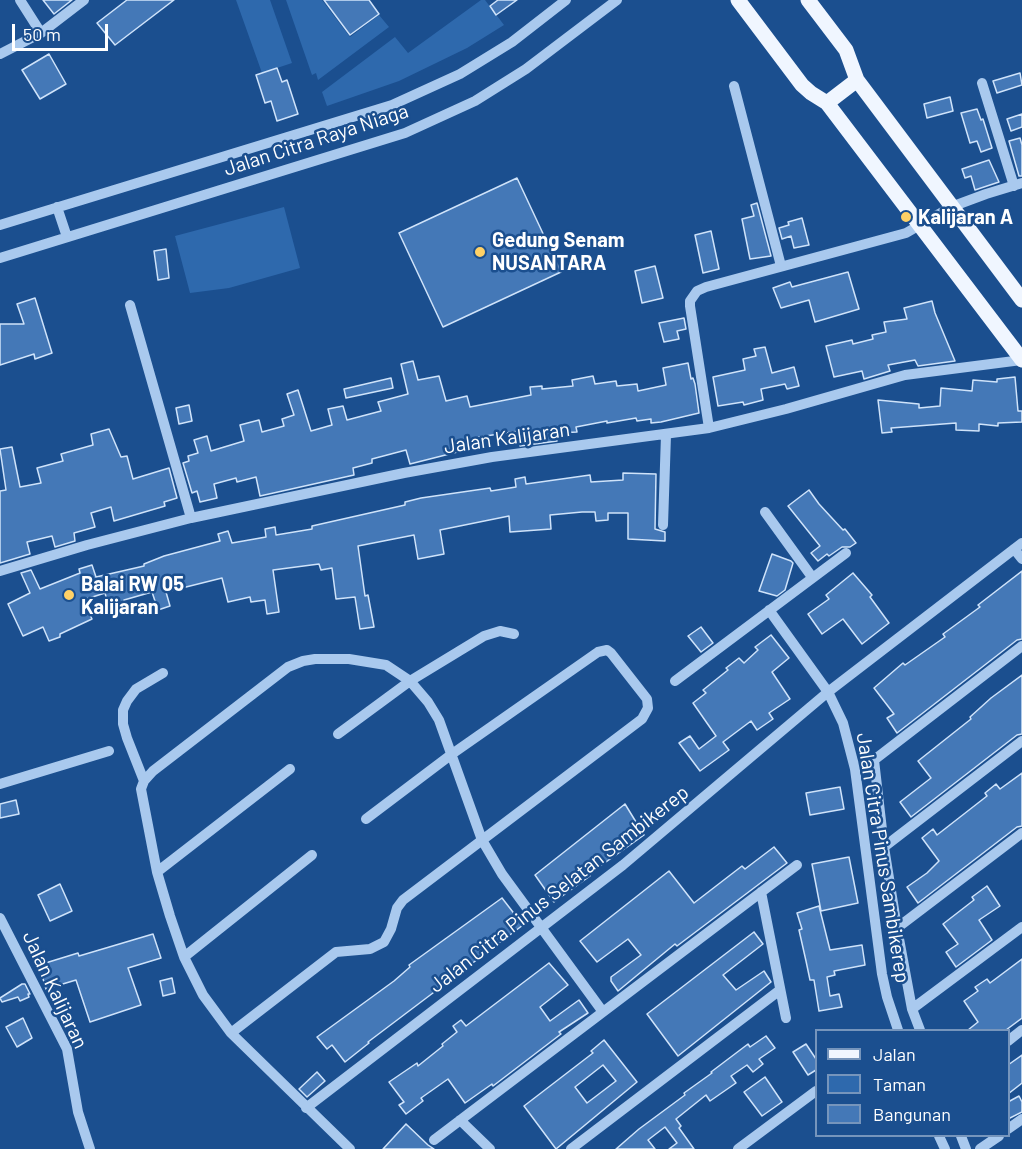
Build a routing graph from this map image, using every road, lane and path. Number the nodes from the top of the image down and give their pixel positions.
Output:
1 (20, 0) edge
2 (84, 0) edge
3 (566, 0) edge
4 (617, 0) edge
5 (738, 0) edge
6 (808, 0) edge
7 (41, 33) junction
8 (1, 51) edge
9 (857, 80) junction
10 (982, 83) dead end
11 (734, 86) dead end
12 (827, 103) junction
13 (1018, 185) edge
14 (57, 207) junction
15 (951, 207) junction
16 (0, 225) edge
17 (919, 225) junction
18 (67, 237) junction
19 (0, 258) edge
20 (781, 266) junction
21 (1022, 300) edge
22 (130, 305) dead end
23 (1022, 360) edge
24 (709, 428) junction
25 (666, 435) junction
26 (765, 512) dead end
27 (191, 518) junction
28 (663, 525) dead end
29 (1018, 546) edge
30 (846, 554) dead end
31 (1022, 559) edge
32 (0, 571) edge
33 (812, 577) junction
34 (769, 610) junction
35 (514, 634) dead end
36 (1022, 646) edge
37 (163, 674) dead end
38 (410, 681) junction
39 (675, 681) dead end
40 (828, 692) junction
41 (338, 734) dead end
42 (1022, 741) edge
43 (109, 751) dead end
44 (452, 754) junction
45 (290, 769) dead end
46 (144, 780) junction
47 (0, 784) edge
48 (366, 819) dead end
49 (1022, 834) edge
50 (482, 840) junction
51 (884, 847) junction
52 (312, 855) dead end
53 (797, 865) dead end
54 (157, 872) junction
55 (761, 892) junction
56 (0, 918) edge
57 (1022, 927) edge
58 (541, 928) junction
59 (897, 928) junction
60 (184, 957) junction
61 (780, 990) junction
62 (912, 1009) junction
63 (603, 1012) junction
64 (786, 1018) dead end
65 (898, 1029) edge
66 (920, 1029) edge
67 (1022, 1030) edge
68 (231, 1033) junction
69 (1010, 1039) edge
70 (815, 1092) edge
71 (306, 1108) junction
72 (460, 1120) junction
73 (998, 1137) edge
74 (434, 1140) dead end
75 (90, 1149) edge
76 (350, 1149) edge
77 (490, 1149) edge
78 (571, 1149) edge
79 (738, 1149) edge
80 (980, 1149) edge

1 - 7 street
2 - 7 street
3 - 14 street, Jalan Citra Raya Niaga
4 - 18 street, Jalan Citra Raya Niaga
5 - 12 main road
6 - 9 main road
7 - 8 street
9 - 12 main road
9 - 15 main road
10 - 13 street
11 - 20 street
12 - 17 main road
13 - 15 street
14 - 16 street, Jalan Citra Raya Niaga
14 - 18 street
15 - 17 street
15 - 21 main road
17 - 20 street
17 - 23 main road
18 - 19 street, Jalan Citra Raya Niaga
20 - 24 street
22 - 27 street
23 - 24 street, Jalan Kalijaran
24 - 25 street, Jalan Kalijaran
25 - 27 street, Jalan Kalijaran
25 - 28 street
26 - 33 street
27 - 32 street, Jalan Kalijaran
29 - 31 street
29 - 40 street, Jalan Citra Pinus Selatan Sambikerep
30 - 33 street
33 - 34 street
34 - 39 street
34 - 40 street, Jalan Citra Pinus Sambikerep
35 - 38 street
36 - 51 street
37 - 46 street
38 - 41 street
38 - 44 street
38 - 46 street
40 - 58 street, Jalan Citra Pinus Selatan Sambikerep
40 - 65 street, Jalan Citra Pinus Sambikerep
42 - 51 street
43 - 47 street
44 - 48 street
44 - 50 street
44 - 50 street
45 - 54 street
46 - 54 street
49 - 59 street
50 - 58 street
50 - 68 street
51 - 59 street
52 - 60 street
53 - 55 street
54 - 60 street
55 - 61 street
55 - 63 street
56 - 75 street, Jalan Kalijaran
57 - 62 street
58 - 63 street
58 - 71 street, Jalan Citra Pinus Selatan Sambikerep
59 - 62 street
60 - 68 street
61 - 64 street
61 - 78 street
62 - 66 street
63 - 72 street
67 - 69 street
68 - 71 street
70 - 79 street
71 - 76 street
72 - 74 street
72 - 77 street
73 - 80 street

